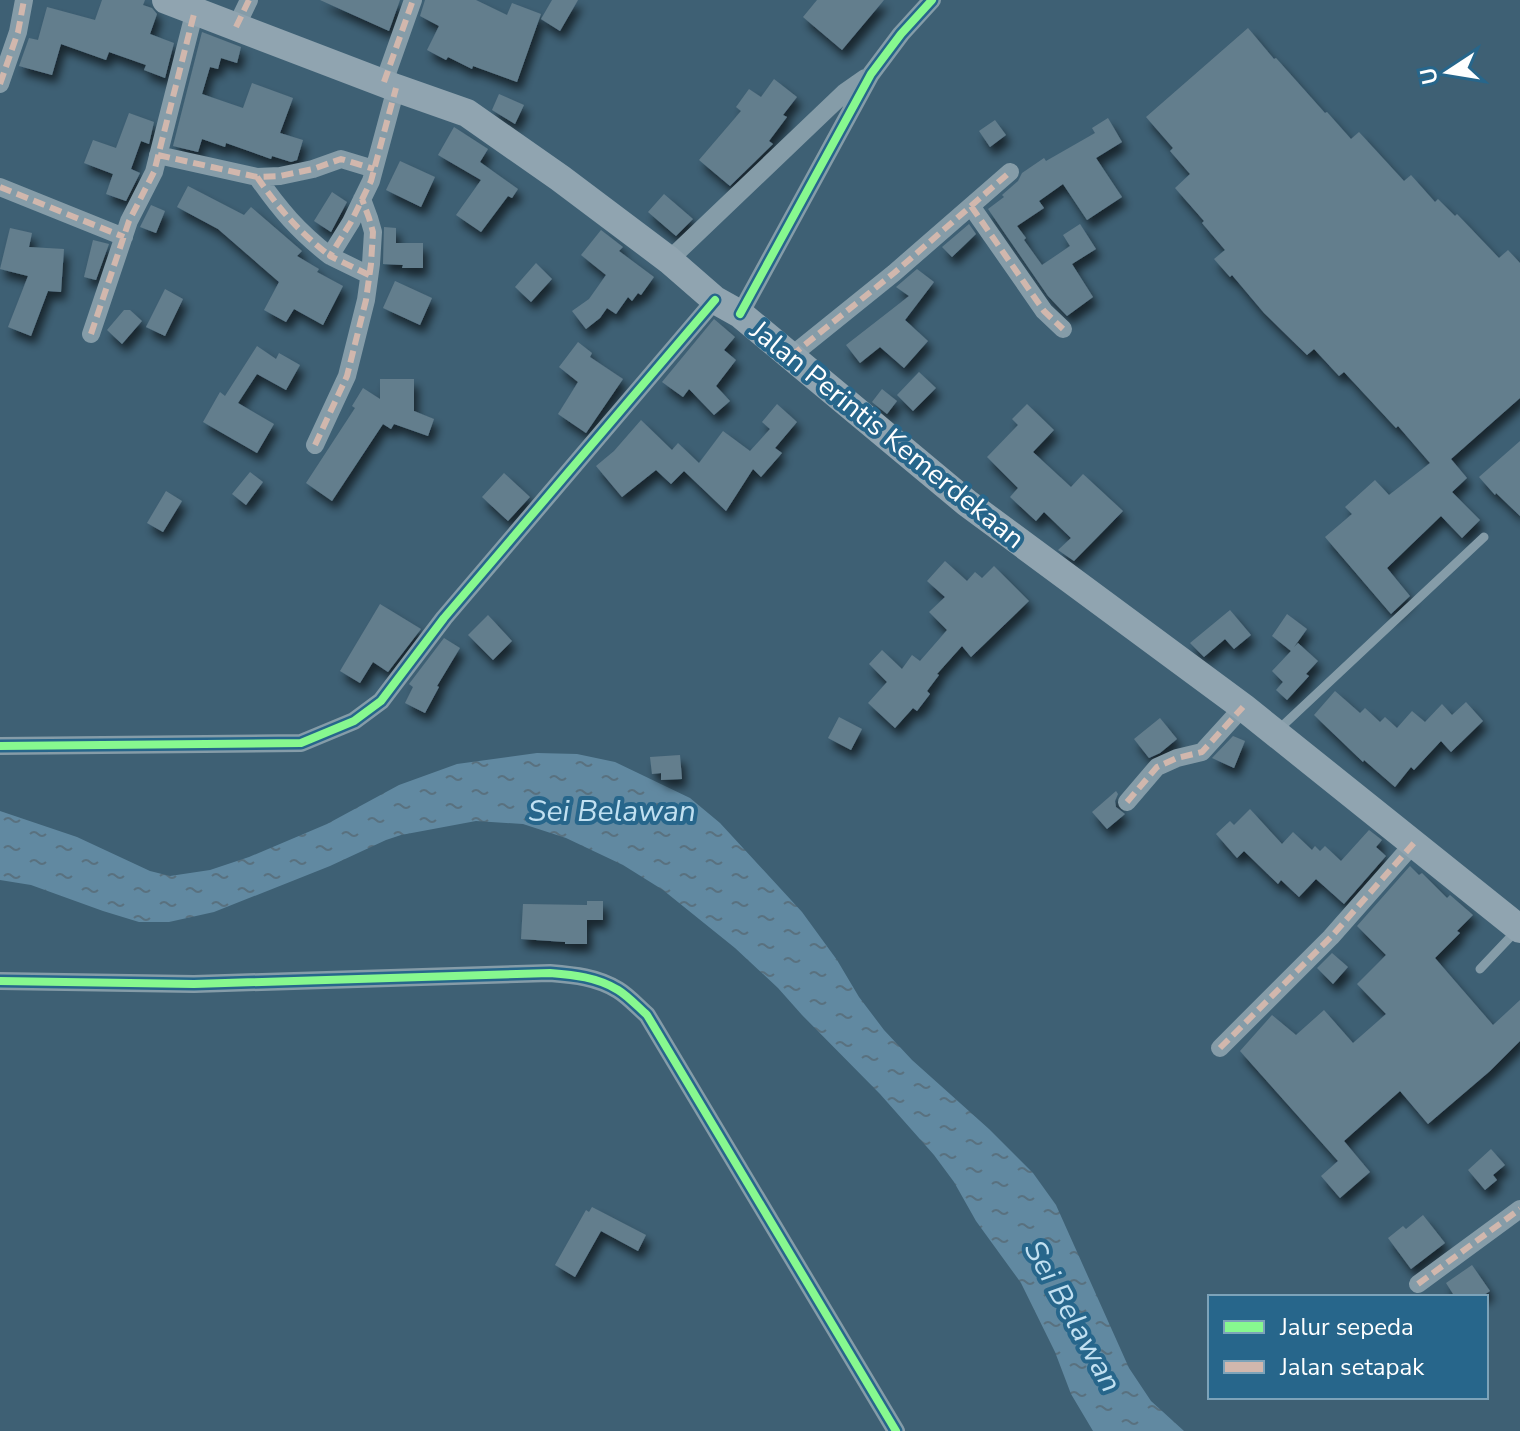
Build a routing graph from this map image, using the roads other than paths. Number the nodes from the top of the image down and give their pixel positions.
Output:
1 (24, 0) edge
2 (166, 0) edge
3 (249, 0) edge
4 (413, 0) edge
5 (932, 0) edge
6 (195, 10) junction
7 (236, 27) junction
8 (871, 74) junction
9 (0, 84) edge
10 (390, 85) junction
11 (158, 155) junction
12 (374, 169) junction
13 (1010, 172) dead end
14 (257, 177) junction
15 (0, 187) edge
16 (362, 199) junction
17 (971, 206) junction
18 (124, 237) junction
19 (330, 256) junction
20 (669, 260) junction
21 (369, 275) junction
22 (715, 300) junction
23 (740, 314) junction
24 (1063, 329) dead end
25 (91, 334) dead end
26 (791, 356) junction
27 (315, 445) dead end
28 (1484, 537) dead end
29 (1243, 707) junction
30 (1275, 732) junction
31 (0, 746) edge
32 (1127, 802) dead end
33 (1414, 843) junction
34 (1520, 929) edge
35 (1480, 969) dead end
36 (0, 981) edge
37 (1220, 1048) dead end
38 (1520, 1209) edge
39 (1418, 1284) dead end
40 (896, 1431) edge

1 - 9 street
2 - 6 main road, Jalan Perintis Kemerdekaan
3 - 7 street
4 - 10 street
5 - 8 street
6 - 7 main road, Jalan Perintis Kemerdekaan
6 - 11 street
7 - 10 main road, Jalan Perintis Kemerdekaan
8 - 20 street
8 - 23 street
10 - 12 street
10 - 20 main road, Jalan Perintis Kemerdekaan
11 - 14 street
11 - 18 street
12 - 14 street
12 - 16 street
13 - 17 street
14 - 19 street
15 - 18 street
16 - 19 street
16 - 21 street
17 - 24 street
17 - 26 street
18 - 25 street
19 - 21 street
20 - 22 main road, Jalan Perintis Kemerdekaan
21 - 27 street
22 - 23 main road, Jalan Perintis Kemerdekaan
22 - 31 street
23 - 26 main road, Jalan Perintis Kemerdekaan
26 - 29 main road, Jalan Perintis Kemerdekaan
28 - 30 lane
29 - 30 main road, Jalan Perintis Kemerdekaan
29 - 32 street
30 - 33 main road, Jalan Perintis Kemerdekaan
33 - 34 main road, Jalan Perintis Kemerdekaan
33 - 37 street
34 - 35 lane
36 - 40 street
38 - 39 street

